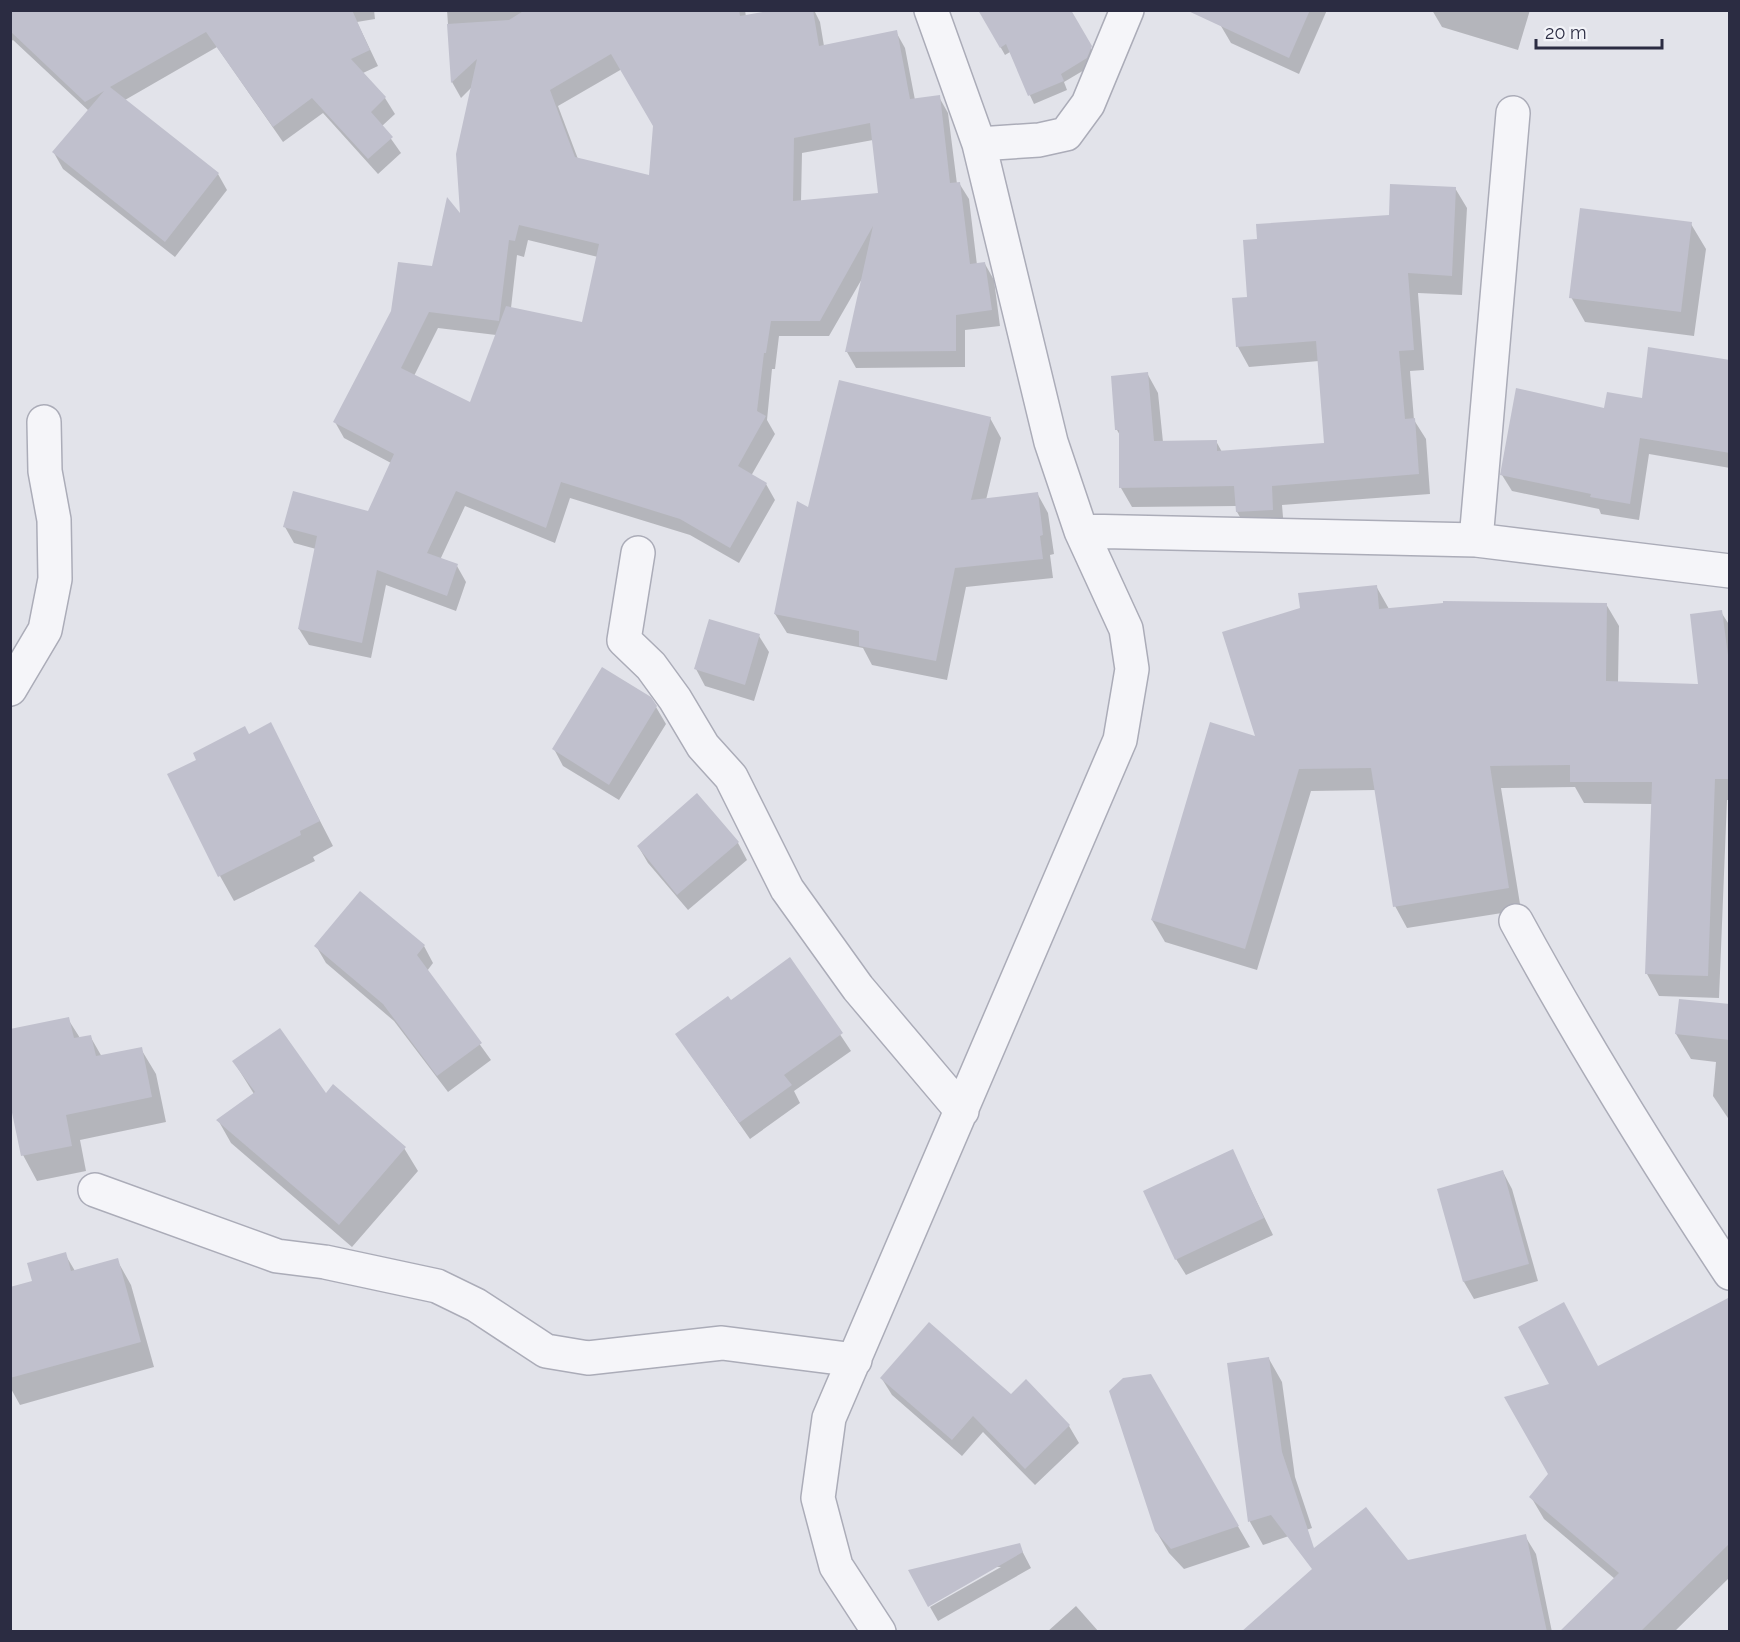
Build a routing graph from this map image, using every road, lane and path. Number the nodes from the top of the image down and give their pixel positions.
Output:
1 (931, 10) edge
2 (1127, 10) edge
3 (1514, 113) dead end
4 (979, 144) junction
5 (44, 422) dead end
6 (1081, 531) junction
7 (1476, 540) junction
8 (638, 553) dead end
9 (1730, 571) edge
10 (10, 688) edge
11 (1516, 921) dead end
12 (962, 1111) junction
13 (95, 1190) dead end
14 (1730, 1274) edge
15 (855, 1360) junction
16 (879, 1632) edge

1 - 4 street
2 - 4 street
3 - 7 street
4 - 6 street
5 - 10 street
6 - 7 street
6 - 12 street
7 - 9 street
8 - 12 street
11 - 14 street
12 - 15 street
13 - 15 street
15 - 16 street

